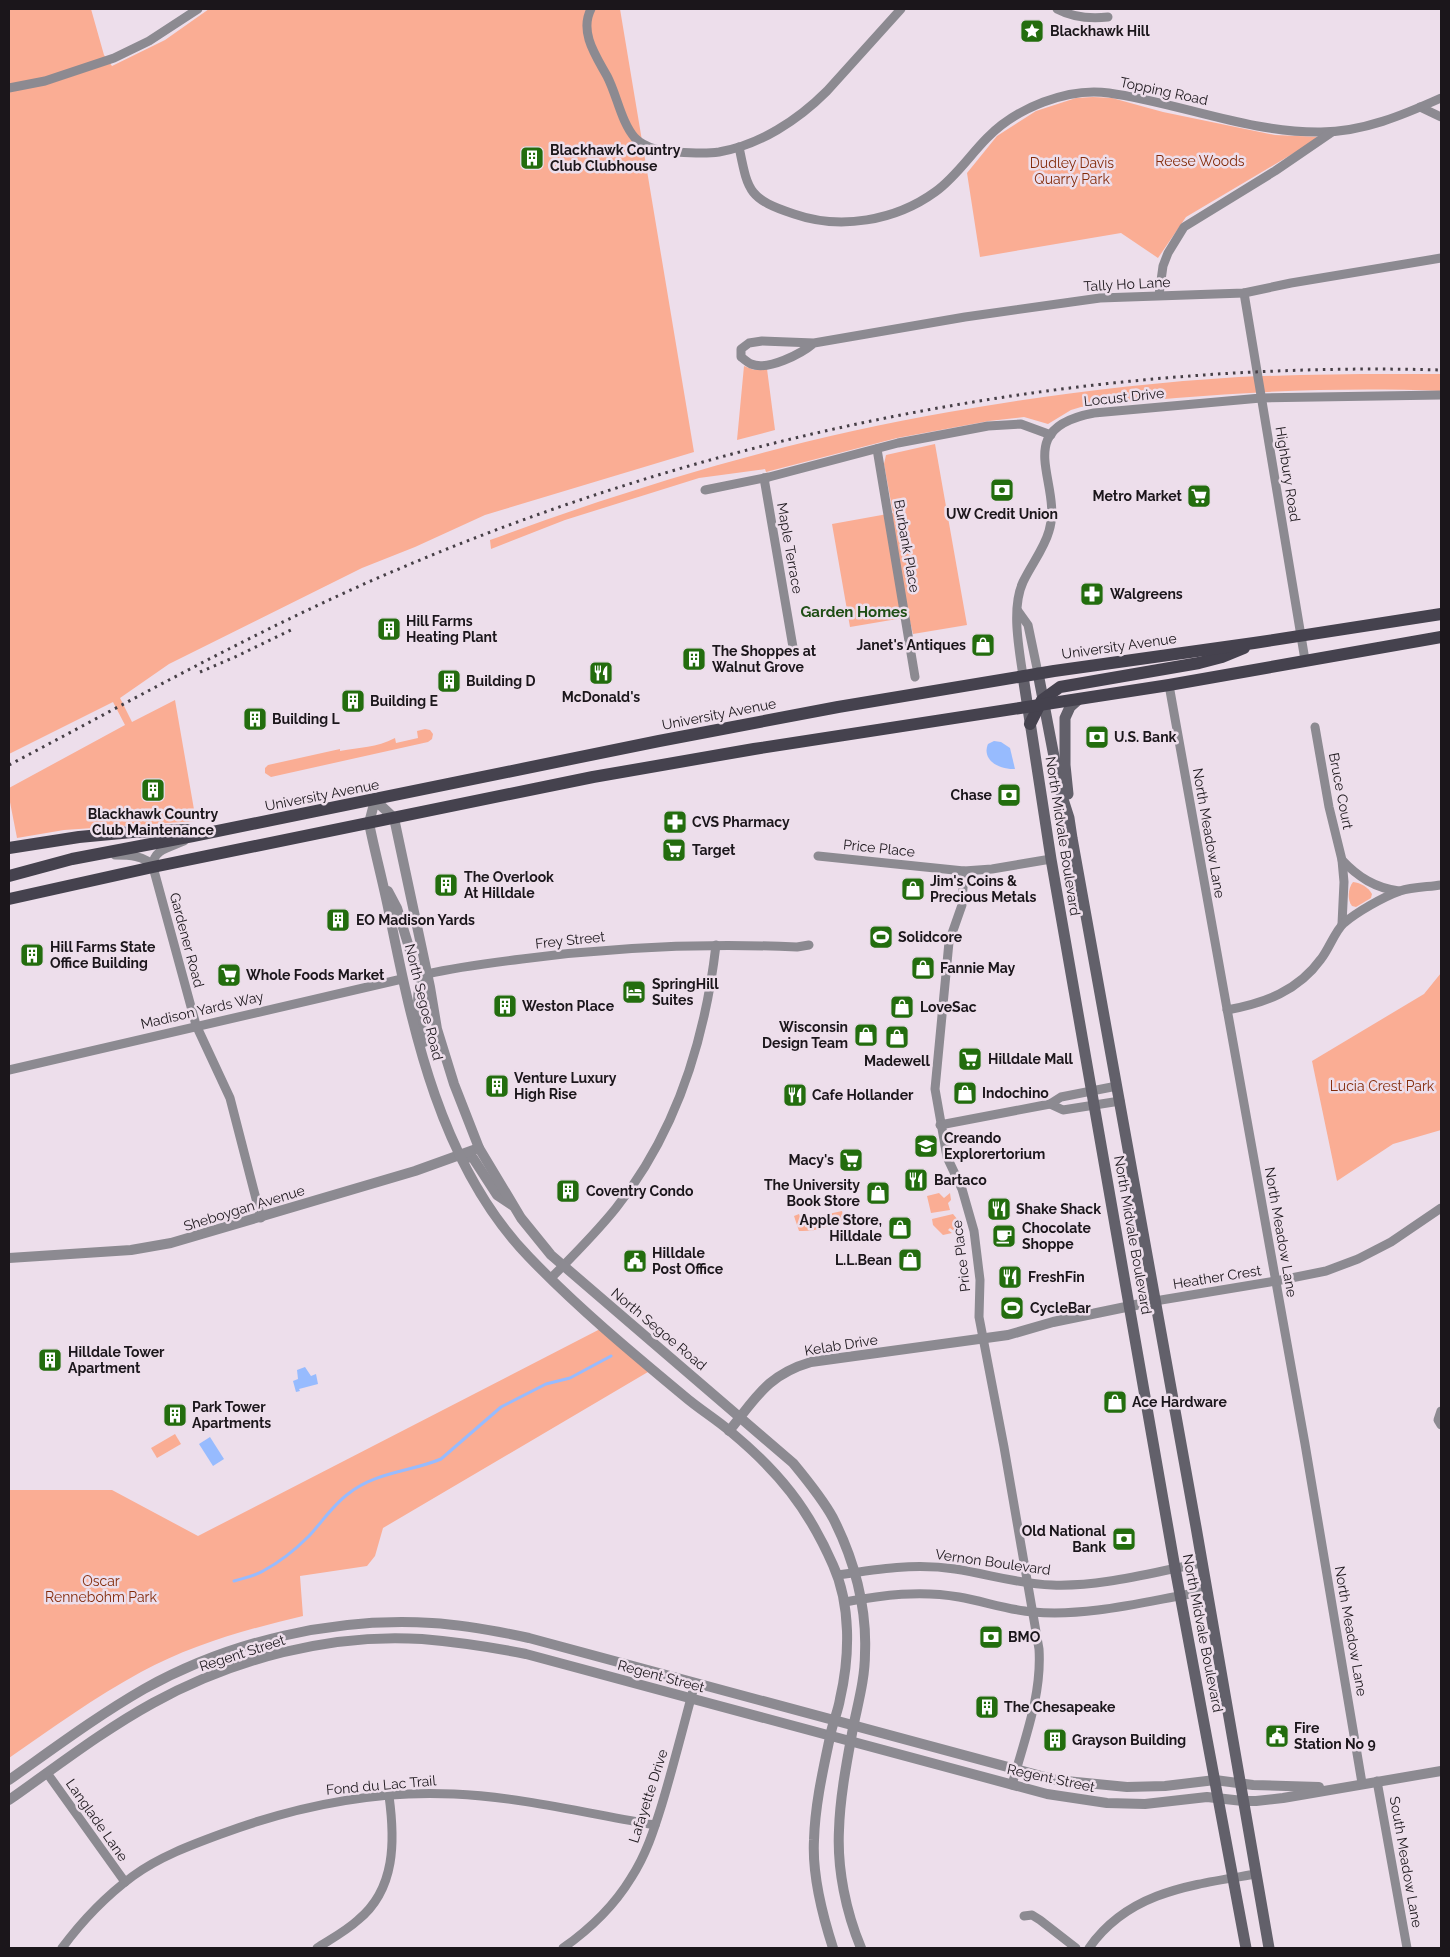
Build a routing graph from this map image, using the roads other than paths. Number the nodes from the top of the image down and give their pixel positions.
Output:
1 (198, 9) edge
2 (901, 9) edge
3 (1057, 9) edge
4 (590, 13) edge
5 (1108, 17) dead end
6 (9, 88) edge
7 (1441, 98) edge
8 (1420, 107) junction
9 (1441, 117) edge
10 (1334, 131) junction
11 (739, 147) junction
12 (1441, 258) edge
13 (1244, 293) junction
14 (1159, 295) junction
15 (814, 343) junction
16 (1441, 395) edge
17 (1262, 398) junction
18 (1051, 435) junction
19 (877, 449) junction
20 (764, 478) junction
21 (705, 490) dead end
22 (1018, 612) junction
23 (1441, 614) edge
24 (1300, 636) junction
25 (1441, 637) edge
26 (1254, 643) junction
27 (794, 653) dead end
28 (1305, 660) junction
29 (1038, 673) junction
30 (1023, 676) junction
31 (915, 677) dead end
32 (1169, 685) junction
33 (1079, 699) junction
34 (1038, 704) junction
35 (1030, 724) joint
36 (1316, 727) dead end
37 (375, 800) junction
38 (319, 811) junction
39 (394, 818) junction
40 (1069, 818) junction
41 (369, 823) junction
42 (193, 836) junction
43 (9, 848) edge
44 (96, 854) junction
45 (818, 856) dead end
46 (1051, 859) junction
47 (1342, 860) junction
48 (153, 867) junction
49 (964, 871) junction
50 (9, 876) edge
51 (382, 880) junction
52 (1441, 885) edge
53 (1401, 891) junction
54 (9, 899) edge
55 (1342, 924) junction
56 (809, 945) dead end
57 (716, 946) junction
58 (427, 974) junction
59 (402, 979) junction
60 (1227, 1010) junction
61 (196, 1025) junction
62 (9, 1070) edge
63 (429, 1074) junction
64 (1117, 1086) junction
65 (1092, 1091) junction
66 (1120, 1101) junction
67 (1050, 1104) junction
68 (1095, 1106) junction
69 (940, 1125) junction
70 (479, 1148) junction
71 (459, 1156) junction
72 (514, 1206) junction
73 (1441, 1208) edge
74 (261, 1218) junction
75 (9, 1258) edge
76 (563, 1265) junction
77 (551, 1278) junction
78 (1276, 1281) junction
79 (1155, 1301) junction
80 (1130, 1307) junction
81 (983, 1339) junction
82 (1441, 1411) edge
83 (740, 1418) junction
84 (1441, 1425) edge
85 (730, 1431) junction
86 (1202, 1564) junction
87 (1175, 1568) junction
88 (855, 1573) junction
89 (838, 1576) junction
90 (1028, 1584) junction
91 (1207, 1591) junction
92 (1180, 1596) junction
93 (861, 1599) junction
94 (845, 1602) junction
95 (1033, 1612) junction
96 (695, 1683) junction
97 (691, 1699) junction
98 (834, 1721) junction
99 (854, 1726) junction
100 (830, 1736) junction
101 (851, 1743) junction
102 (38, 1760) junction
103 (1016, 1770) junction
104 (1441, 1770) edge
105 (47, 1773) junction
106 (9, 1780) edge
107 (1215, 1780) junction
108 (1378, 1781) junction
109 (1240, 1783) junction
110 (1362, 1783) junction
111 (1012, 1785) junction
112 (1335, 1788) junction
113 (389, 1796) junction
114 (1218, 1798) junction
115 (9, 1800) edge
116 (1243, 1802) junction
117 (655, 1825) junction
118 (1256, 1874) junction
119 (1234, 1878) junction
120 (125, 1882) junction
121 (1024, 1916) dead end
122 (62, 1948) edge
123 (317, 1948) edge
124 (563, 1948) edge
125 (833, 1948) edge
126 (861, 1948) edge
127 (1076, 1948) edge
128 (1089, 1948) edge
129 (1246, 1948) edge
130 (1269, 1948) edge
131 (1407, 1948) edge

1 - 6 street
2 - 11 street
3 - 5 street
4 - 11 street
7 - 8 street
8 - 9 street
8 - 10 street
10 - 11 street, Topping Road
10 - 14 street
12 - 13 street, Tally Ho Lane
13 - 14 street, Tally Ho Lane
13 - 17 street, Highbury Road
14 - 15 street, Tally Ho Lane
15 - 15 street, Tally Ho Lane
16 - 17 street, Locust Drive
17 - 18 street, Locust Drive
17 - 24 street, Highbury Road
18 - 19 street
18 - 22 street
19 - 20 street
19 - 31 street, Burbank Place
20 - 21 street
20 - 27 street, Maple Terrace
22 - 29 street
22 - 30 street
23 - 24 main road, University Avenue
24 - 26 main road, University Avenue
24 - 28 street, Highbury Road
25 - 28 main road
26 - 29 main road, University Avenue
26 - 34 main road
28 - 32 main road
29 - 30 main road, University Avenue
29 - 34 main road, North Midvale Boulevard
30 - 34 main road, North Midvale Boulevard
30 - 37 main road, University Avenue
32 - 33 main road
32 - 60 street, North Meadow Lane
33 - 34 main road
33 - 40 main road
34 - 35 main road
34 - 39 main road
34 - 40 main road, North Midvale Boulevard
35 - 46 main road, North Midvale Boulevard
36 - 47 street, Bruce Court
37 - 38 main road, University Avenue
37 - 39 street
37 - 41 street, North Segoe Road
38 - 42 main road, University Avenue
38 - 43 main road
39 - 41 main road
39 - 58 street, North Segoe Road
40 - 64 main road, North Midvale Boulevard
41 - 48 main road
41 - 51 street, North Segoe Road
42 - 44 main road, University Avenue
42 - 48 street
44 - 48 street
44 - 50 main road, University Avenue
45 - 49 street, Price Place
46 - 49 street
46 - 65 main road, North Midvale Boulevard
47 - 53 street
47 - 55 street, Bruce Court
48 - 54 main road
48 - 61 street, Gardener Road
49 - 69 street, Price Place
51 - 58 street
51 - 59 street, North Segoe Road
52 - 53 street
53 - 55 street
55 - 60 street
56 - 57 street, Frey Street
57 - 58 street, Frey Street
57 - 76 street
58 - 63 street
58 - 70 street, North Segoe Road
59 - 61 street, Madison Yards Way
59 - 63 street, North Segoe Road
60 - 78 street, North Meadow Lane
61 - 62 street, Madison Yards Way
61 - 74 street, Gardener Road
63 - 71 street, North Segoe Road
64 - 65 street
64 - 66 main road, North Midvale Boulevard
65 - 67 street
65 - 68 main road, North Midvale Boulevard
66 - 68 street
66 - 79 main road, North Midvale Boulevard
67 - 68 street
67 - 69 street
68 - 80 main road, North Midvale Boulevard
69 - 81 street, Price Place
70 - 71 street, Sheboygan Avenue
70 - 72 street, North Segoe Road
71 - 72 street
71 - 74 street, Sheboygan Avenue
71 - 77 street, North Segoe Road
72 - 76 street, North Segoe Road
73 - 78 street, Heather Crest
74 - 75 street, Sheboygan Avenue
76 - 77 street
76 - 83 street, North Segoe Road
77 - 85 street, North Segoe Road
78 - 79 street, Heather Crest
78 - 110 street, North Meadow Lane
79 - 80 street, Heather Crest
79 - 86 main road, North Midvale Boulevard
80 - 81 street, Heather Crest
80 - 87 main road, North Midvale Boulevard
81 - 83 street, Kelab Drive
81 - 90 street, Price Place
82 - 84 street
83 - 85 street, Kelab Drive
83 - 88 street, North Segoe Road
85 - 89 street, North Segoe Road
86 - 87 street, Vernon Boulevard
86 - 91 main road, North Midvale Boulevard
87 - 90 street, Vernon Boulevard
87 - 92 main road, North Midvale Boulevard
88 - 89 street, Vernon Boulevard
88 - 90 street, Vernon Boulevard
88 - 93 street, North Segoe Road
89 - 94 street, North Segoe Road
90 - 95 street, Price Place
91 - 92 street
91 - 109 main road, North Midvale Boulevard
92 - 95 street
92 - 107 main road, North Midvale Boulevard
93 - 94 street
93 - 95 street
93 - 99 street, North Segoe Road
94 - 98 street, North Segoe Road
95 - 103 street, Price Place
96 - 97 street, Lafayette Drive
96 - 98 street, Regent Street
96 - 102 street, Regent Street
97 - 100 street, Regent Street
97 - 105 street, Regent Street
97 - 117 street, Lafayette Drive
98 - 99 street, Regent Street
98 - 100 street, North Segoe Road
99 - 101 street, North Segoe Road
99 - 103 street, Regent Street
100 - 101 street, Regent Street
100 - 125 street, North Segoe Road
101 - 111 street, Regent Street
101 - 126 street, North Segoe Road
102 - 105 street
102 - 106 street, Regent Street
103 - 107 street, Regent Street
103 - 111 street, Price Place
104 - 108 street, Regent Street
105 - 115 street, Regent Street
105 - 120 street, Langlade Lane
107 - 109 street, Regent Street
107 - 114 main road, North Midvale Boulevard
108 - 110 street, Regent Street
108 - 131 street, South Meadow Lane
109 - 112 street, Regent Street
109 - 116 main road, North Midvale Boulevard
110 - 112 street, Regent Street
111 - 114 street, Regent Street
112 - 116 street, Regent Street
113 - 117 street, Fond du Lac Trail
113 - 120 street, Fond du Lac Trail
113 - 123 street
114 - 116 street, Regent Street
114 - 119 main road, North Midvale Boulevard
116 - 118 main road, North Midvale Boulevard
117 - 124 street, Lafayette Drive
118 - 119 street
118 - 130 main road, North Midvale Boulevard
119 - 128 street
119 - 129 main road, North Midvale Boulevard
120 - 122 street, Fond du Lac Trail
121 - 127 street

